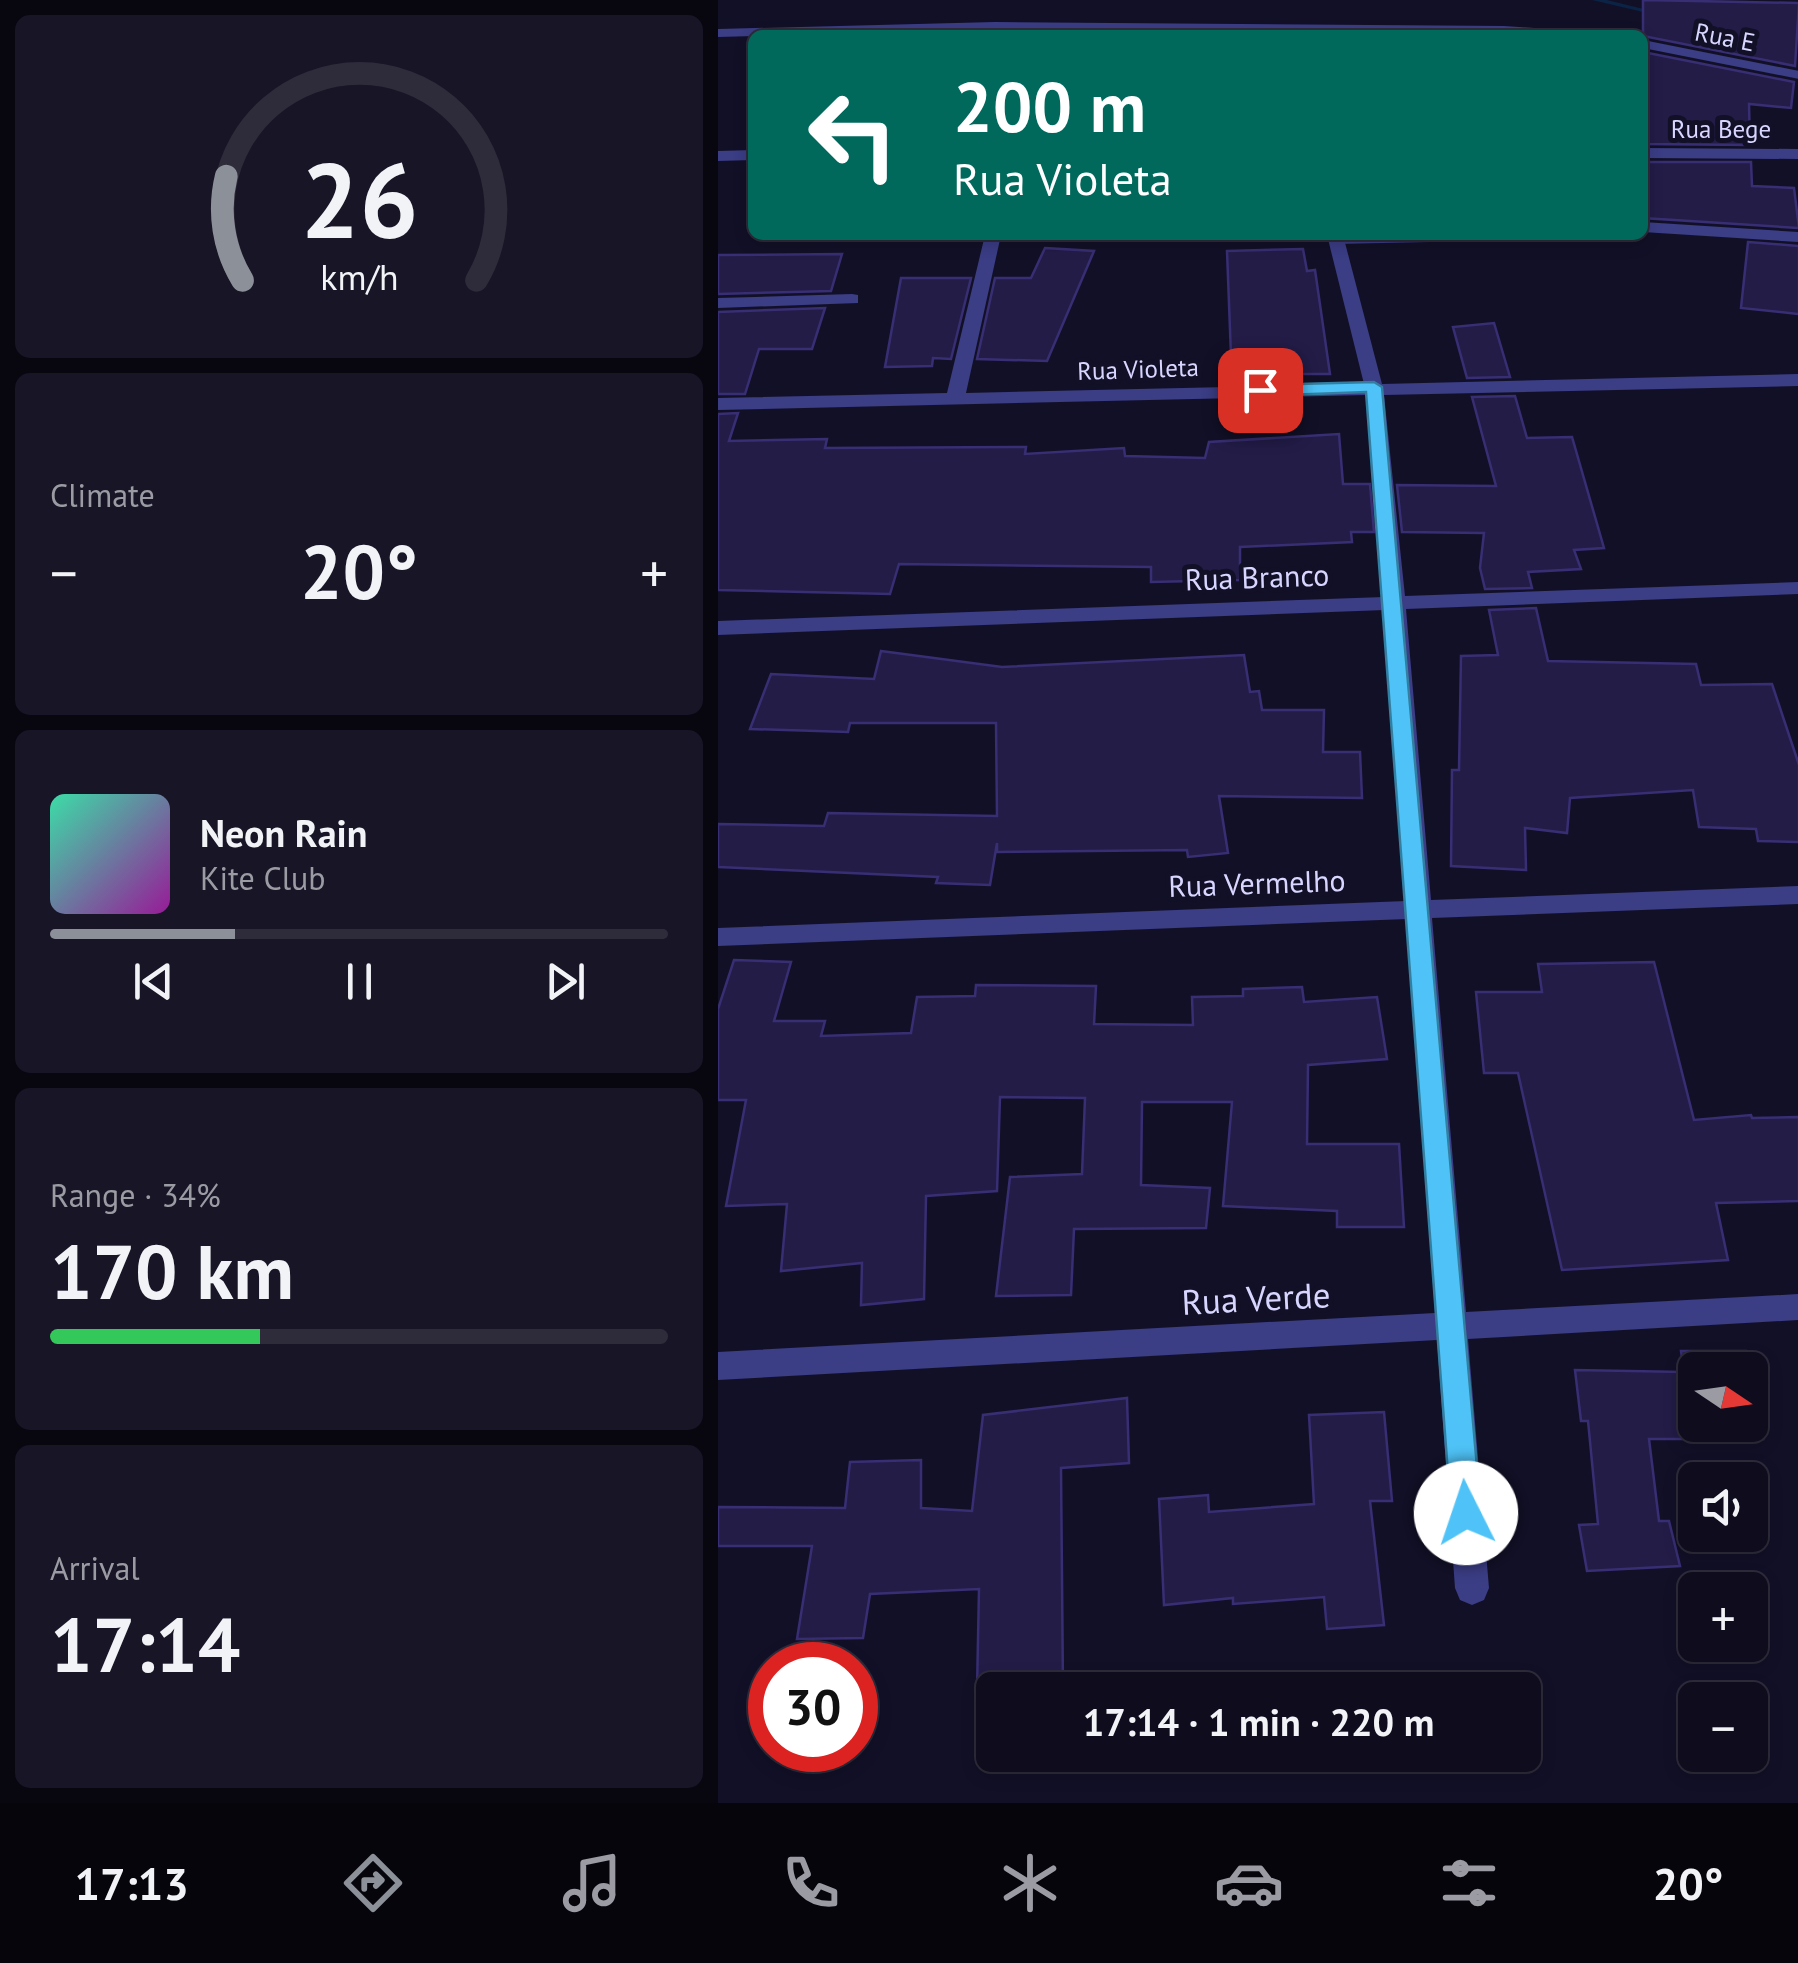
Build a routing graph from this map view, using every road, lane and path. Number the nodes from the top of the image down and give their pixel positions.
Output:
1 (845, 30) edge
2 (1504, 30) edge
3 (748, 32) edge
4 (718, 33) edge
5 (1648, 45) edge
6 (1798, 75) edge
7 (1648, 153) edge
8 (748, 155) edge
9 (1798, 155) edge
10 (718, 156) edge
11 (1648, 227) edge
12 (1798, 237) edge
13 (992, 240) edge
14 (1337, 240) edge
15 (852, 299) dead end
16 (718, 304) edge
17 (1798, 380) edge
18 (1374, 387) junction
19 (954, 400) junction
20 (718, 404) edge
21 (1798, 588) edge
22 (1394, 603) junction
23 (718, 628) edge
24 (1798, 895) edge
25 (1419, 910) junction
26 (718, 937) edge
27 (1798, 1307) edge
28 (1452, 1326) junction
29 (718, 1366) edge
30 (1472, 1588) dead end

1 - 2 street
3 - 4 street
5 - 6 street, Rua E
7 - 9 street, Rua Bege
8 - 10 street
11 - 12 street
13 - 19 street
14 - 18 street
15 - 16 street
17 - 18 street, Rua Violeta
18 - 19 street, Rua Violeta
18 - 22 street
19 - 20 street, Rua Violeta
21 - 22 street, Rua Branco
22 - 23 street, Rua Branco
22 - 25 street
24 - 25 street, Rua Vermelho
25 - 26 street, Rua Vermelho
25 - 28 street
27 - 28 street, Rua Verde
28 - 29 street, Rua Verde
28 - 30 street

